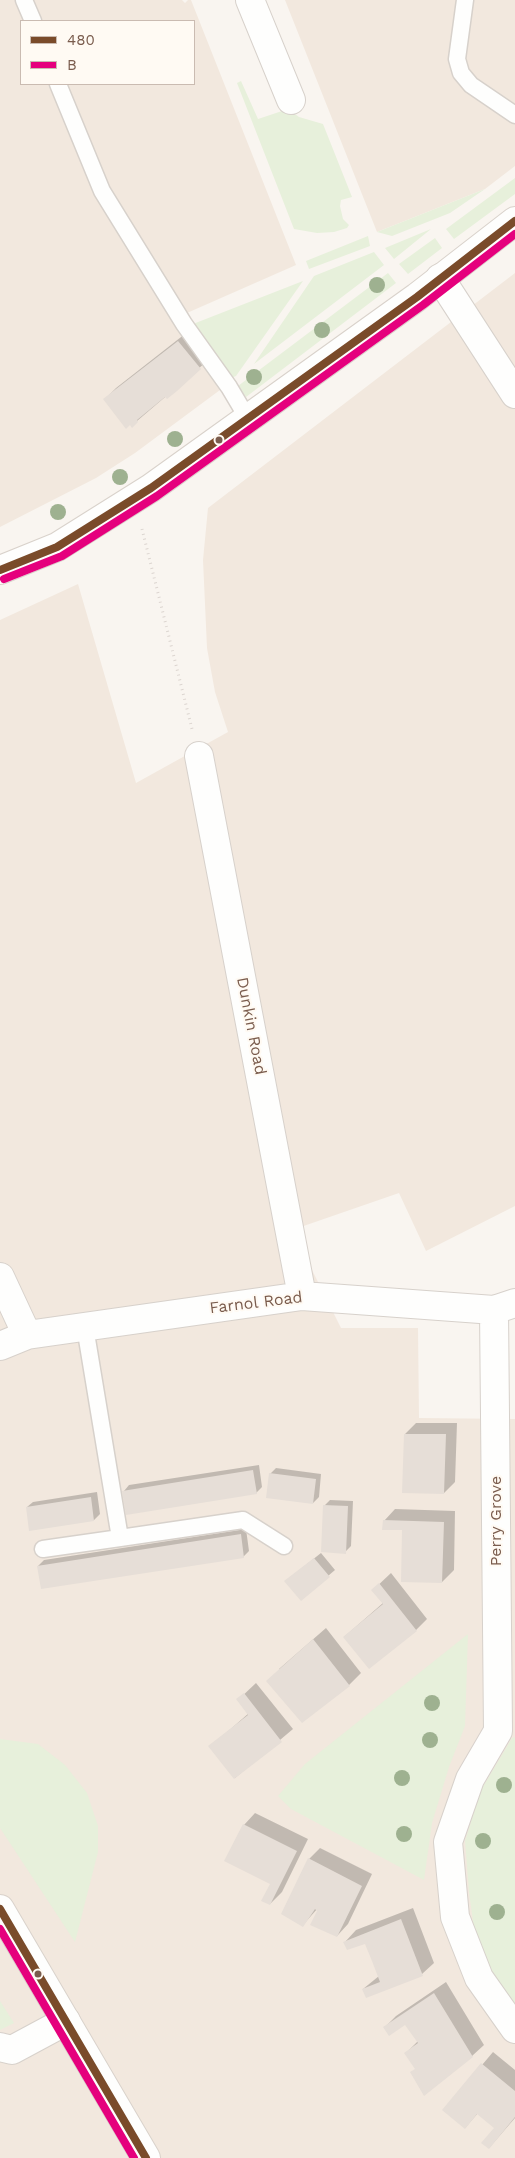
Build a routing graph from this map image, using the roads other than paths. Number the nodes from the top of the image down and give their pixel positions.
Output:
1 (24, 0) edge
2 (250, 0) edge
3 (465, 0) edge
4 (33, 20) edge
5 (58, 85) edge
6 (290, 100) dead end
7 (515, 115) edge
8 (515, 221) edge
9 (440, 278) junction
10 (515, 394) edge
11 (248, 419) junction
12 (0, 570) edge
13 (199, 756) road end
14 (0, 1277) edge
15 (302, 1296) junction
16 (505, 1307) edge
17 (85, 1326) junction
18 (27, 1335) junction
19 (0, 1346) edge
20 (120, 1538) junction
21 (284, 1546) dead end
22 (42, 1549) dead end
23 (506, 1728) edge
24 (0, 1909) edge
25 (66, 2020) junction
26 (515, 2029) edge
27 (0, 2047) edge
28 (146, 2158) edge

1 - 4 lane
2 - 6 street
3 - 7 lane
5 - 11 lane
8 - 9 street
9 - 10 street
9 - 11 street
11 - 12 street
13 - 15 street, Dunkin Road
14 - 18 street
15 - 16 street, Farnol Road
15 - 17 street, Farnol Road
16 - 23 street, Perry Grove
17 - 18 street, Farnol Road
17 - 20 lane
18 - 19 street, Farnol Road
20 - 21 lane
20 - 22 lane
23 - 26 street, Perry Grove
24 - 25 street
25 - 27 street
25 - 28 street

